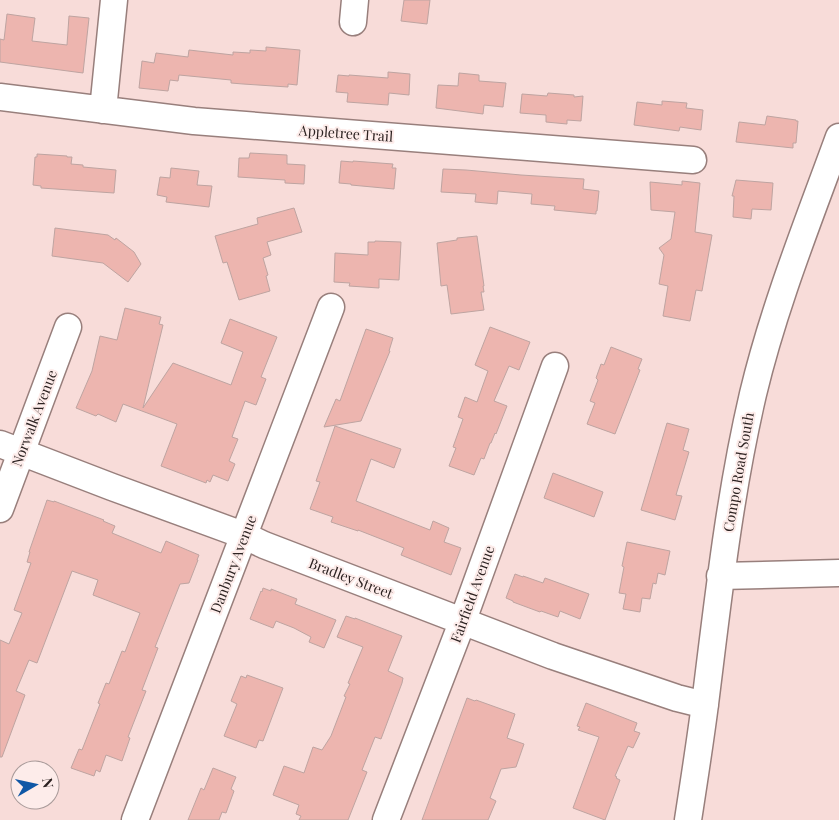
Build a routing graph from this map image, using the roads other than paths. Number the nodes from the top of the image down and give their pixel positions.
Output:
1 (114, 0) edge
2 (0, 98) edge
3 (103, 110) junction
4 (839, 137) edge
5 (692, 160) dead end
6 (830, 190) edge
7 (331, 307) dead end
8 (68, 326) dead end
9 (555, 366) dead end
10 (11, 448) edge
11 (0, 509) edge
12 (243, 535) junction
13 (839, 573) edge
14 (720, 576) junction
15 (463, 620) junction
16 (705, 705) junction
17 (134, 820) edge
18 (386, 820) edge
19 (688, 820) edge

1 - 3 street
2 - 3 street, Appletree Trail
3 - 5 street, Appletree Trail
4 - 6 street, Compo Road South
6 - 14 street, Compo Road South
7 - 12 street, Danbury Avenue
8 - 10 street, Norwalk Avenue
9 - 15 street, Fairfield Avenue
10 - 11 street, Norwalk Avenue
10 - 12 street, Bradley Street
12 - 15 street, Bradley Street
12 - 17 street, Danbury Avenue
13 - 14 street
14 - 16 street, Compo Road South
15 - 16 street, Bradley Street
15 - 18 street, Fairfield Avenue
16 - 19 street, Compo Road South

